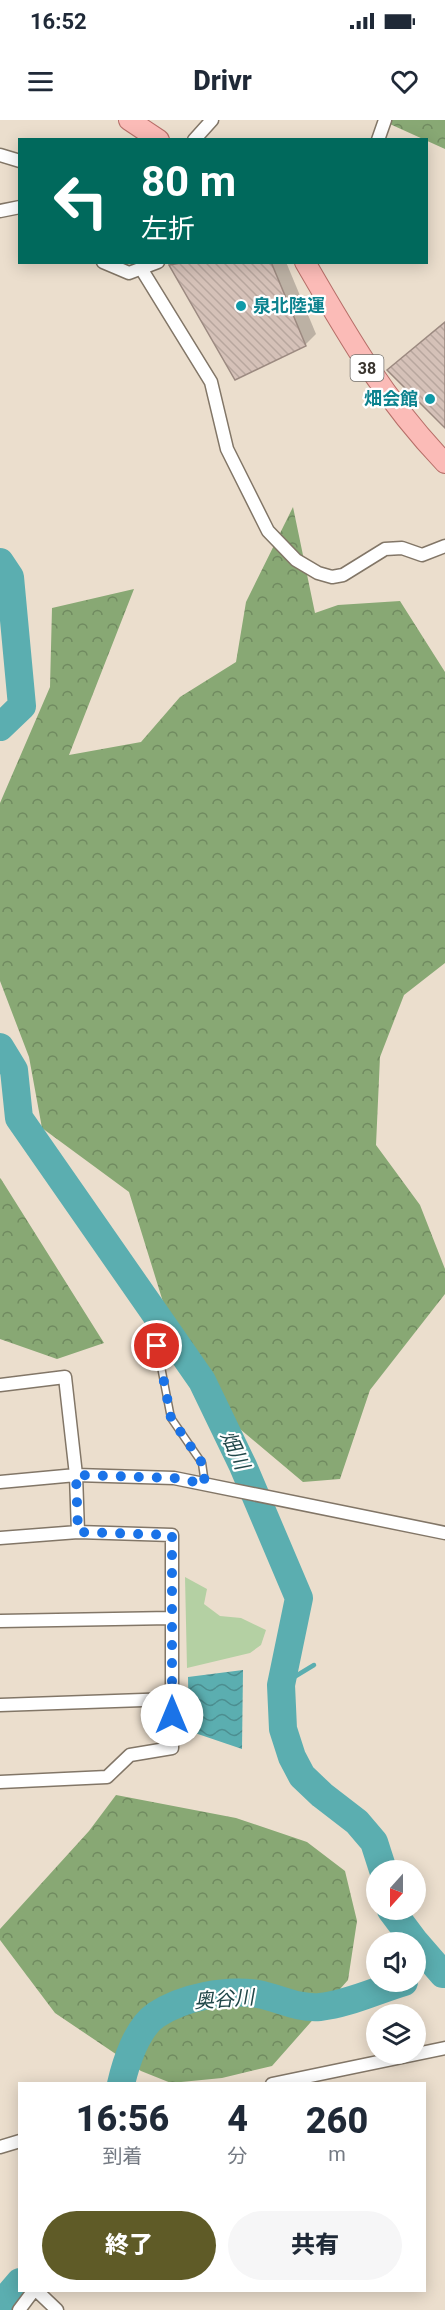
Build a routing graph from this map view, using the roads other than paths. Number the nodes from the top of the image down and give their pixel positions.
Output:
1 (129, 120) edge
2 (212, 120) edge
3 (385, 120) edge
4 (156, 138) edge
5 (196, 138) edge
6 (379, 138) edge
7 (0, 155) edge
8 (18, 160) edge
9 (18, 207) edge
10 (0, 211) edge
11 (108, 264) edge
12 (154, 264) edge
13 (307, 264) edge
14 (142, 270) junction
15 (445, 463) edge
16 (445, 546) edge
17 (157, 1346) dead end
18 (0, 1385) edge
19 (76, 1475) junction
20 (0, 1482) edge
21 (205, 1484) junction
22 (78, 1532) junction
23 (445, 1533) edge
24 (0, 1538) edge
25 (171, 1618) junction
26 (0, 1621) edge
27 (172, 1699) junction
28 (0, 1705) edge
29 (0, 1782) edge
30 (445, 2048) edge
31 (282, 2082) edge
32 (18, 2142) edge
33 (0, 2147) edge
34 (33, 2292) edge
35 (37, 2292) edge
36 (19, 2310) edge
37 (57, 2310) edge

1 - 4 main road
2 - 5 street
3 - 6 street
7 - 8 street
9 - 10 street
11 - 14 street
12 - 14 street
13 - 15 main road, 38
14 - 16 street
17 - 21 lane
18 - 19 street
19 - 20 street
19 - 21 street
19 - 22 street
21 - 23 street
22 - 24 street
22 - 25 street
25 - 26 street
25 - 27 street
27 - 28 street
27 - 29 street
30 - 31 street
32 - 33 street
34 - 36 street
35 - 37 street

